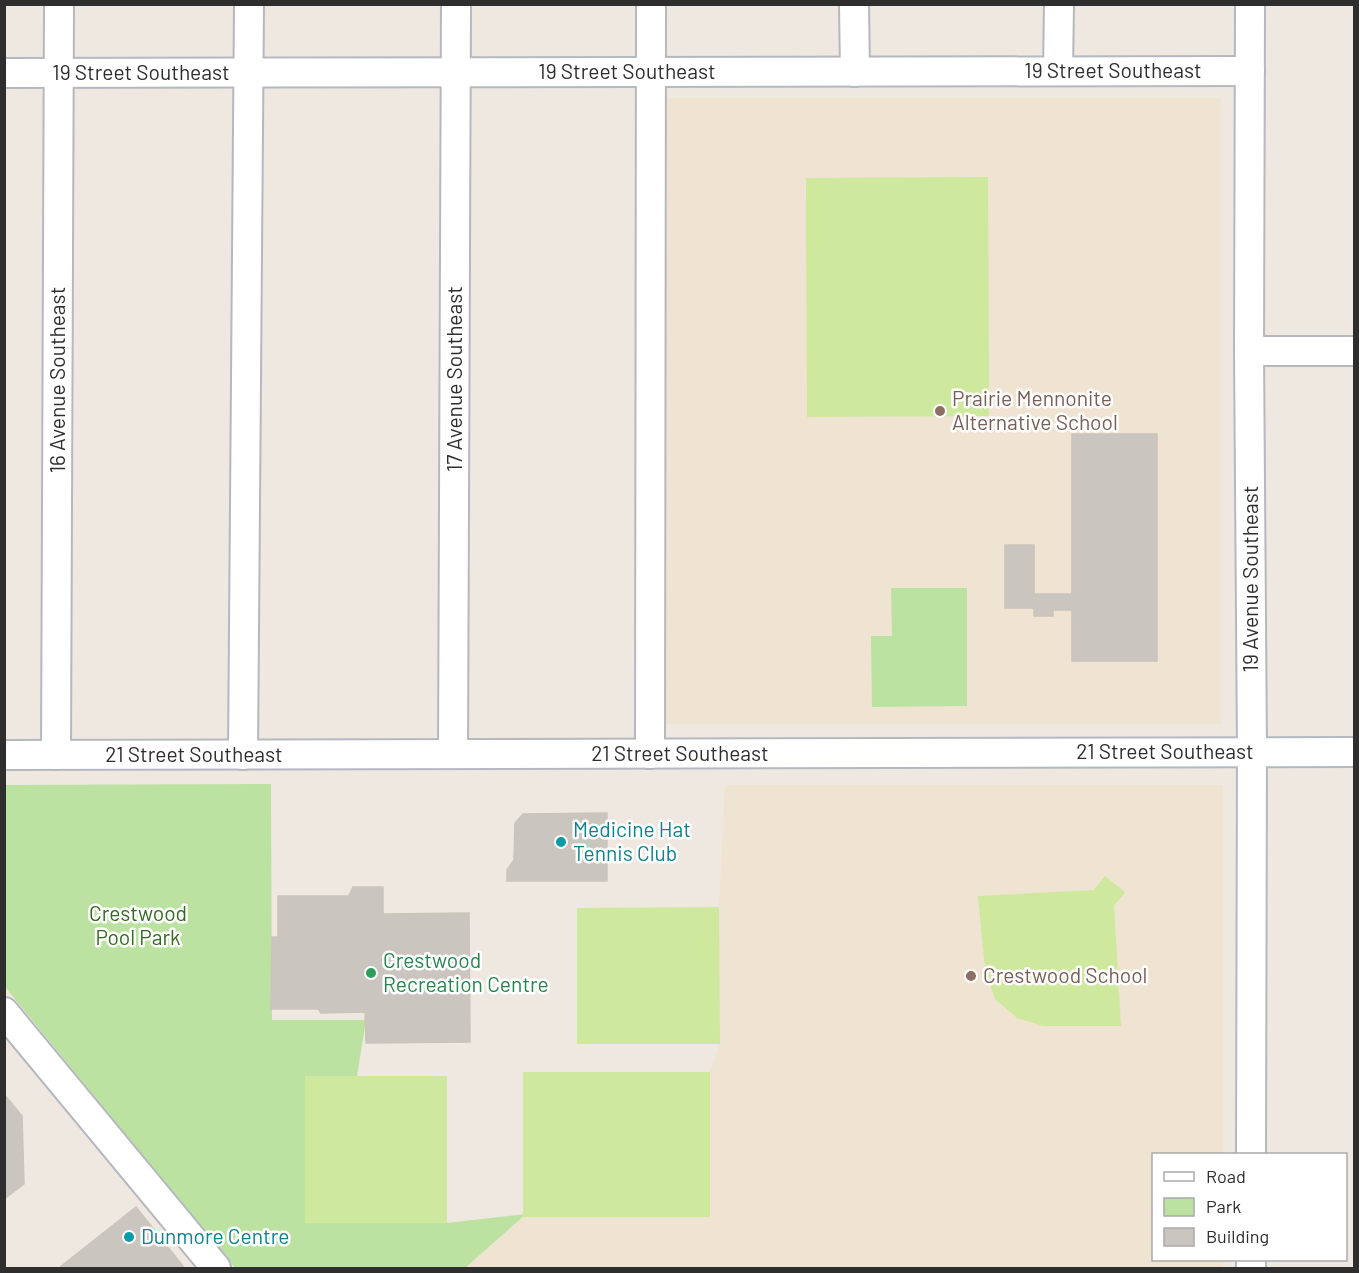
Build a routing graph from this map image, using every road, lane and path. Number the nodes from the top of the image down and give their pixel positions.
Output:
1 (59, 4) edge
2 (249, 4) edge
3 (456, 4) edge
4 (651, 4) edge
5 (855, 4) edge
6 (1059, 4) edge
7 (1250, 4) edge
8 (1058, 71) junction
9 (1250, 71) junction
10 (651, 72) junction
11 (855, 72) junction
12 (4, 73) edge
13 (60, 73) junction
14 (250, 73) junction
15 (456, 73) junction
16 (1249, 351) junction
17 (1354, 351) edge
18 (1252, 752) junction
19 (1354, 752) edge
20 (453, 754) junction
21 (650, 754) junction
22 (4, 755) edge
23 (56, 755) junction
24 (243, 755) junction
25 (4, 1012) edge
26 (1251, 1153) edge
27 (216, 1269) edge

1 - 13 street, 16 Avenue Southeast
2 - 14 street
3 - 15 street, 17 Avenue Southeast
4 - 10 street
5 - 11 street
6 - 8 street
7 - 9 street, 19 Avenue Southeast
8 - 9 street, 19 Street Southeast
8 - 11 street, 19 Street Southeast
9 - 16 street, 19 Avenue Southeast
10 - 11 street, 19 Street Southeast
10 - 15 street, 19 Street Southeast
10 - 21 street
12 - 13 street, 19 Street Southeast
13 - 14 street, 19 Street Southeast
13 - 23 street, 16 Avenue Southeast
14 - 15 street, 19 Street Southeast
14 - 24 street
15 - 20 street, 17 Avenue Southeast
16 - 17 street
16 - 18 street, 19 Avenue Southeast
18 - 19 street, 21 Street Southeast
18 - 21 street, 21 Street Southeast
18 - 26 street, 19 Avenue Southeast
20 - 21 street, 21 Street Southeast
20 - 24 street, 21 Street Southeast
22 - 23 street, 21 Street Southeast
23 - 24 street, 21 Street Southeast
25 - 27 street

